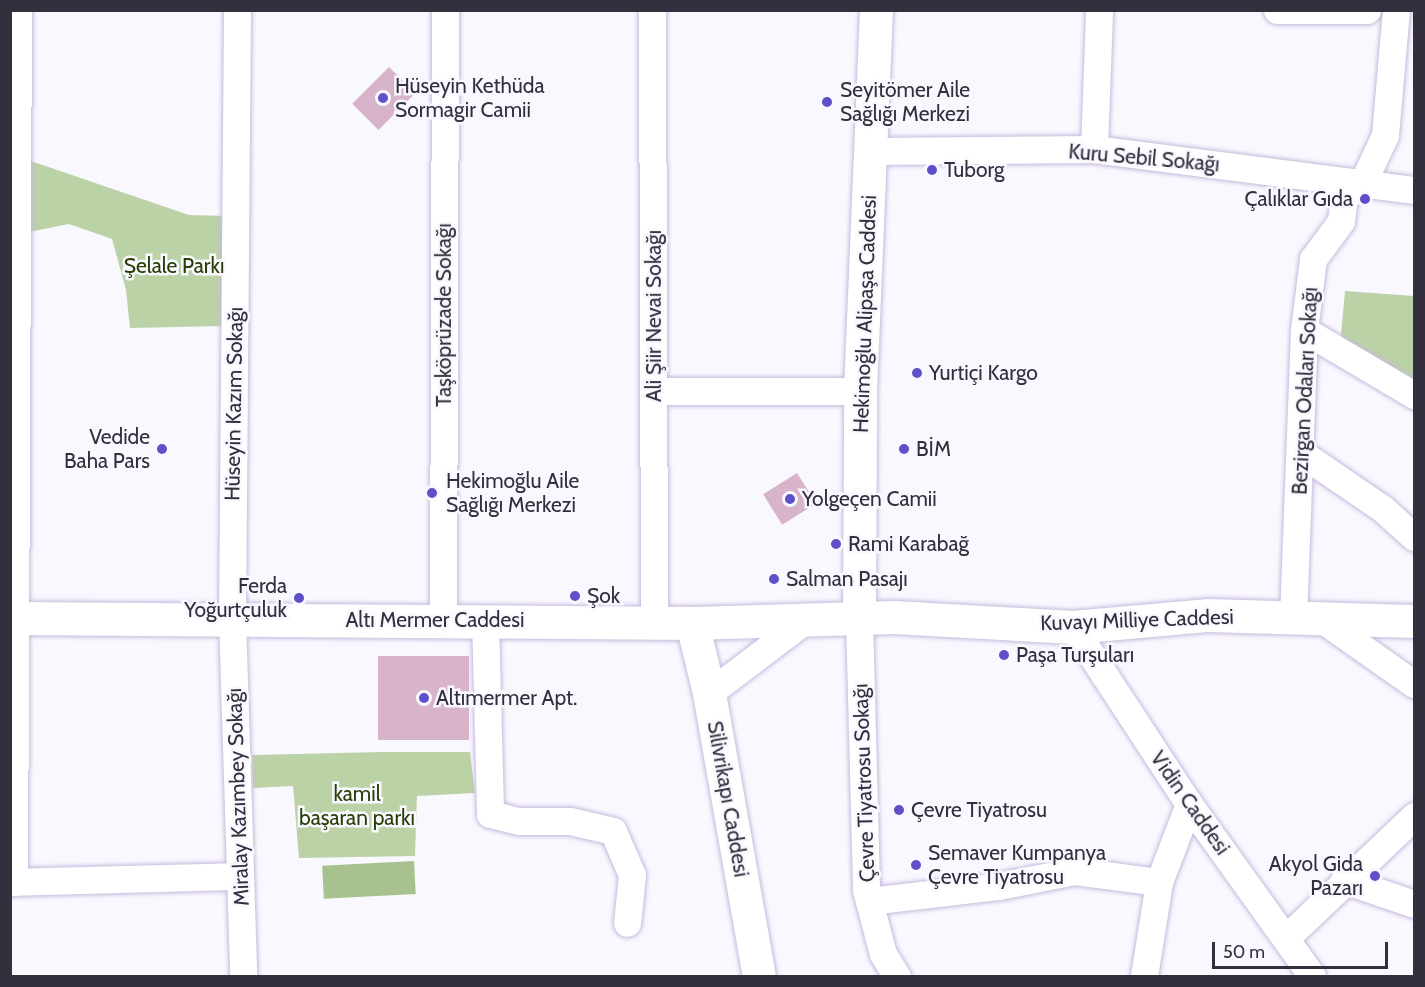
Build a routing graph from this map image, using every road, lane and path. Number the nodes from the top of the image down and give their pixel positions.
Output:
1 (18, 10) edge
2 (237, 10) edge
3 (445, 10) edge
4 (652, 10) edge
5 (876, 10) edge
6 (1099, 10) edge
7 (1277, 10) edge
8 (1367, 10) edge
9 (1396, 10) edge
10 (14, 104) edge
11 (1094, 149) junction
12 (871, 151) junction
13 (1363, 182) junction
14 (1414, 190) edge
15 (1304, 330) junction
16 (654, 391) junction
17 (860, 391) junction
18 (1414, 395) edge
19 (13, 411) edge
20 (1301, 453) junction
21 (1414, 537) edge
22 (14, 618) edge
23 (232, 618) junction
24 (859, 618) junction
25 (1306, 618) junction
26 (485, 619) junction
27 (443, 620) junction
28 (804, 621) junction
29 (1414, 621) edge
30 (654, 622) junction
31 (692, 623) junction
32 (1073, 627) junction
33 (1414, 684) edge
34 (709, 693) junction
35 (1189, 804) junction
36 (1414, 816) edge
37 (240, 876) junction
38 (1344, 880) junction
39 (12, 882) edge
40 (1159, 882) junction
41 (869, 901) junction
42 (1414, 904) edge
43 (627, 923) dead end
44 (1286, 938) junction
45 (243, 976) edge
46 (759, 976) edge
47 (897, 976) edge
48 (1144, 976) edge
49 (1312, 976) edge

1 - 10 street
2 - 23 street, Hüseyin Kazım Sokağı
3 - 27 street, Taşköprüzade Sokağı
4 - 16 street, Ali Şiir Nevai Sokağı
5 - 12 street, Hekimoğlu Alipaşa Caddesi
6 - 11 street
7 - 8 street
9 - 13 street, Bezirgan Odaları Sokağı
10 - 19 street
11 - 12 street, Kuru Sebil Sokağı
11 - 13 street, Kuru Sebil Sokağı
12 - 17 street, Hekimoğlu Alipaşa Caddesi
13 - 14 street, Kuru Sebil Sokağı
13 - 15 street, Bezirgan Odaları Sokağı
15 - 18 street
15 - 20 street, Bezirgan Odaları Sokağı
16 - 17 street
16 - 30 street, Ali Şiir Nevai Sokağı
17 - 24 street, Hekimoğlu Alipaşa Caddesi
19 - 22 street
20 - 21 street
20 - 25 street, Bezirgan Odaları Sokağı
22 - 23 street, Altı Mermer Caddesi
22 - 39 street
23 - 27 street, Altı Mermer Caddesi
23 - 37 street, Miralay Kazımbey Sokağı
24 - 28 street, Altı Mermer Caddesi
24 - 32 street, Kuvayı Milliye Caddesi
24 - 41 street, Çevre Tiyatrosu Sokağı
25 - 29 street, Kuvayı Milliye Caddesi
25 - 32 street, Kuvayı Milliye Caddesi
25 - 33 street
26 - 27 street, Altı Mermer Caddesi
26 - 30 street, Altı Mermer Caddesi
26 - 43 street
28 - 31 street, Altı Mermer Caddesi
28 - 34 street
30 - 31 street, Altı Mermer Caddesi
31 - 34 street, Silivrikapı Caddesi
32 - 35 street, Vidin Caddesi
34 - 46 street, Silivrikapı Caddesi
35 - 40 street
35 - 44 street, Vidin Caddesi
36 - 38 street
37 - 39 street
37 - 45 street, Miralay Kazımbey Sokağı
38 - 42 street
38 - 44 street
40 - 41 street
40 - 48 street
41 - 47 street, Çevre Tiyatrosu Sokağı
44 - 49 street, Vidin Caddesi

